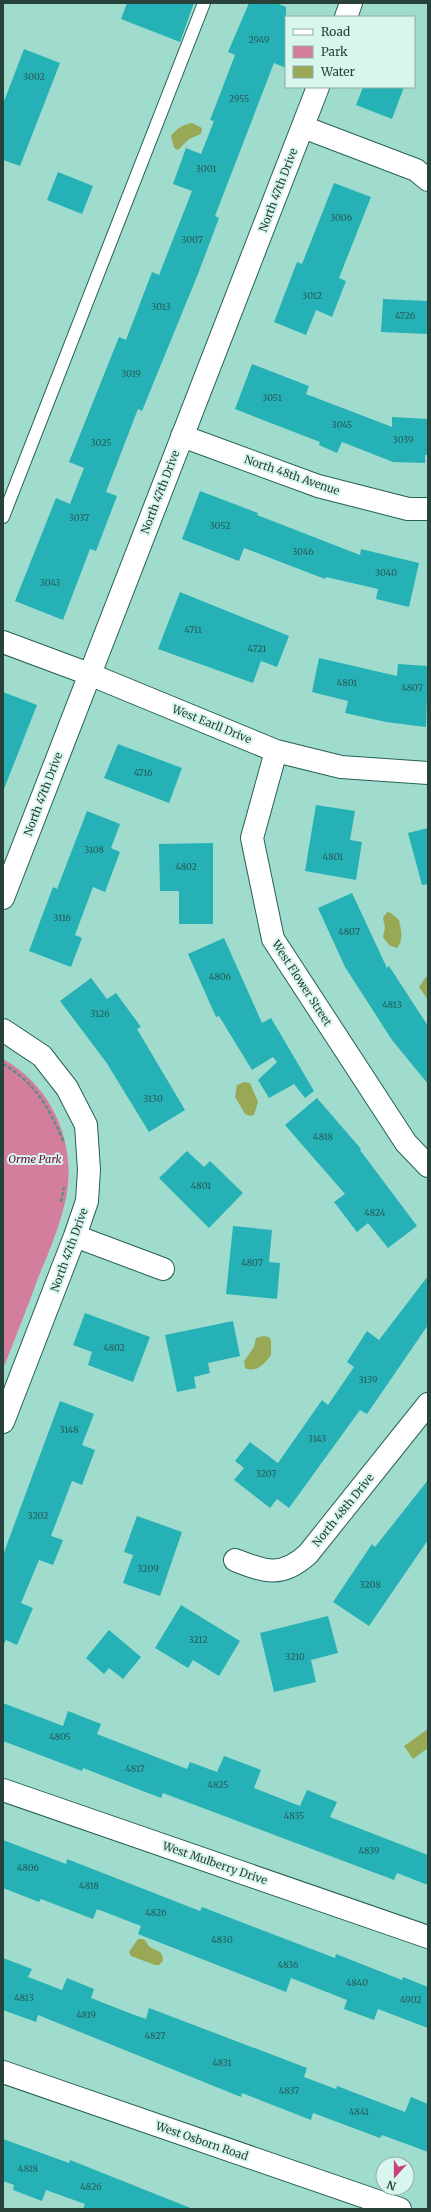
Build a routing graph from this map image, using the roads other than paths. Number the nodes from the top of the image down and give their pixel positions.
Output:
1 (204, 3) edge
2 (351, 3) edge
3 (346, 16) edge
4 (318, 88) edge
5 (303, 127) junction
6 (428, 180) edge
7 (182, 436) junction
8 (428, 509) edge
9 (3, 517) edge
10 (3, 642) edge
11 (88, 674) junction
12 (276, 750) junction
13 (428, 773) edge
14 (3, 898) edge
15 (3, 1030) edge
16 (428, 1166) edge
17 (76, 1236) junction
18 (163, 1269) dead end
19 (428, 1404) edge
20 (3, 1422) edge
21 (235, 1560) dead end
22 (3, 1790) edge
23 (428, 1937) edge
24 (3, 2072) edge
25 (400, 2209) edge

1 - 9 lane
2 - 3 street
4 - 5 street, North 47th Drive
5 - 6 street
5 - 7 street, North 47th Drive
7 - 8 street, North 48th Avenue
7 - 11 street, North 47th Drive
10 - 11 street, West Earll Drive
11 - 12 street, West Earll Drive
11 - 14 street, North 47th Drive
12 - 13 street, West Earll Drive
12 - 16 street, West Flower Street
15 - 17 street, North 47th Drive
17 - 18 street
17 - 20 street, North 47th Drive
19 - 21 street, North 48th Drive
22 - 23 street, West Mulberry Drive
24 - 25 street, West Osborn Road

